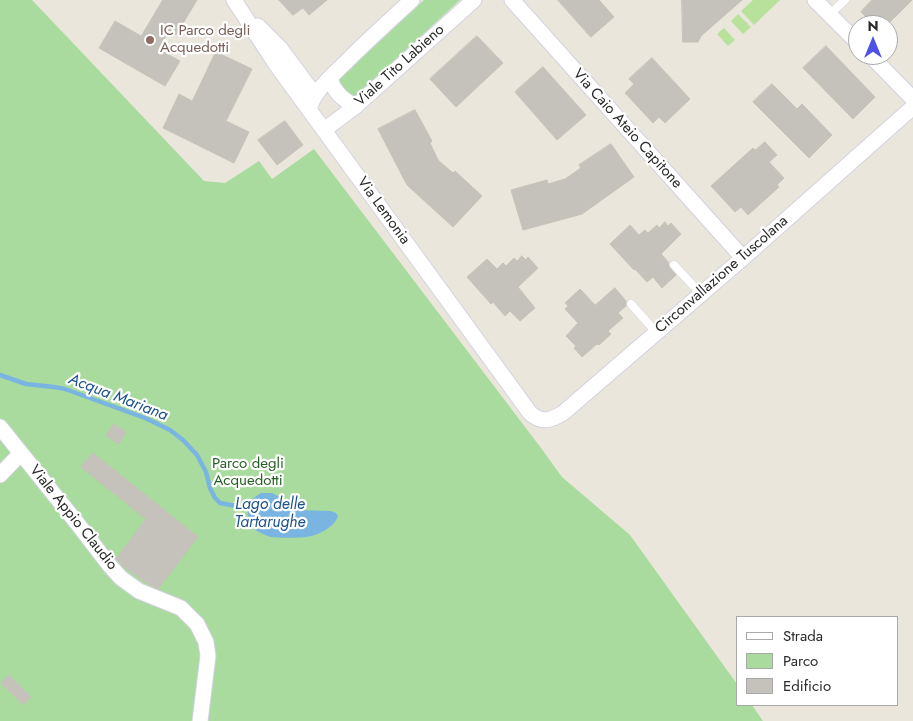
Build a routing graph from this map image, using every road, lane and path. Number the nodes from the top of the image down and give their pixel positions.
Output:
1 (234, 0) edge
2 (412, 0) edge
3 (474, 0) edge
4 (512, 0) edge
5 (815, 0) edge
6 (845, 0) edge
7 (244, 14) junction
8 (830, 14) junction
9 (848, 33) edge
10 (880, 65) edge
11 (330, 78) junction
12 (316, 95) junction
13 (913, 99) edge
14 (356, 106) junction
15 (913, 107) edge
16 (309, 109) junction
17 (324, 130) junction
18 (743, 258) junction
19 (674, 265) dead end
20 (700, 294) junction
21 (631, 304) dead end
22 (656, 332) junction
23 (526, 406) joint
24 (0, 427) edge
25 (21, 453) junction
26 (0, 475) edge
27 (200, 721) edge

1 - 7 street, Via Lemonia
2 - 11 street
3 - 14 street, Viale Tito Labieno
4 - 18 street, Via Caio Ateio Capitone
5 - 8 street
6 - 8 lane
7 - 12 street, Via Lemonia
7 - 16 street, Via Lemonia
8 - 9 street
10 - 13 street
11 - 12 street
11 - 14 street
12 - 16 street
14 - 17 street, Viale Tito Labieno
15 - 18 street, Circonvallazione Tuscolana
16 - 17 street, Via Lemonia
17 - 23 street, Via Lemonia
18 - 20 street, Circonvallazione Tuscolana
19 - 20 lane
20 - 22 street, Circonvallazione Tuscolana
21 - 22 lane
22 - 23 street, Circonvallazione Tuscolana
24 - 25 street, Viale Appio Claudio
25 - 26 street
25 - 27 street, Viale Appio Claudio

